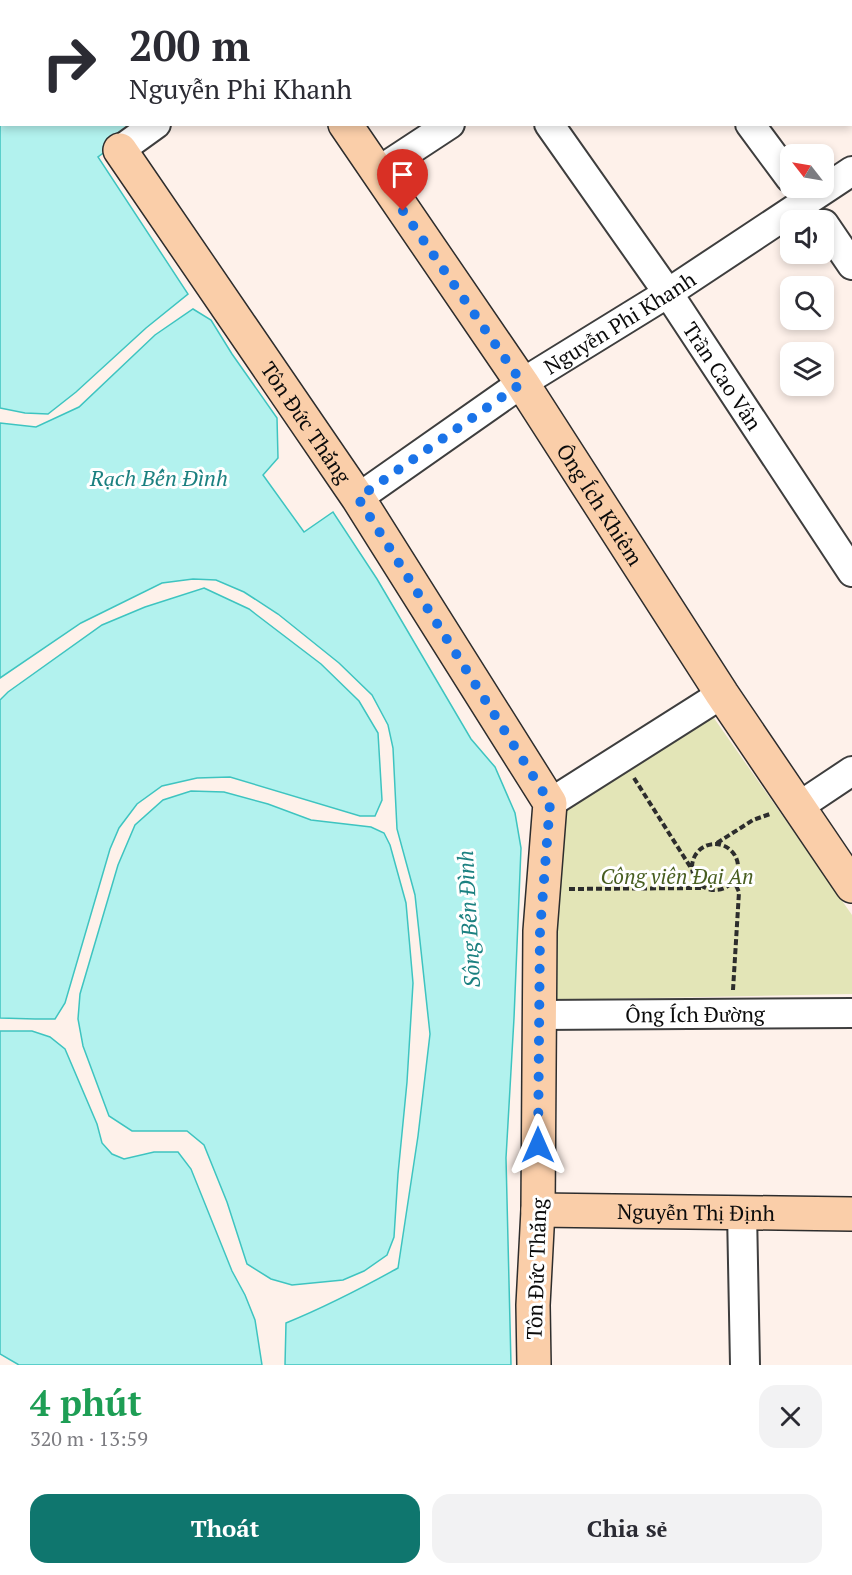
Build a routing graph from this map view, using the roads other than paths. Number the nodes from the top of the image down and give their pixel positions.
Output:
1 (153, 126) edge
2 (346, 126) edge
3 (447, 126) edge
4 (550, 126) edge
5 (751, 126) edge
6 (120, 150) joint
7 (780, 165) edge
8 (852, 171) edge
9 (377, 172) junction
10 (834, 181) edge
11 (803, 198) edge
12 (834, 239) edge
13 (852, 265) edge
14 (668, 293) junction
15 (522, 383) junction
16 (358, 498) junction
17 (852, 572) edge
18 (722, 694) junction
19 (852, 771) edge
20 (550, 803) junction
21 (798, 807) junction
22 (852, 886) edge
23 (852, 1013) edge
24 (539, 1015) junction
25 (538, 1210) junction
26 (742, 1212) junction
27 (852, 1214) edge
28 (534, 1365) edge
29 (745, 1365) edge

1 - 6 street
2 - 9 street, Ông Ích Khiêm
3 - 9 street
4 - 14 street, Trần Cao Vân
5 - 7 street
6 - 16 street, Tôn Đức Thắng
8 - 10 street, Nguyễn Phi Khanh
9 - 15 street, Ông Ích Khiêm
11 - 14 street, Nguyễn Phi Khanh
12 - 13 street
14 - 15 street, Nguyễn Phi Khanh
14 - 17 street, Trần Cao Vân
15 - 16 street, Nguyễn Phi Khanh
15 - 18 street, Ông Ích Khiêm
16 - 20 street, Tôn Đức Thắng
18 - 20 street
18 - 21 street, Ông Ích Khiêm
19 - 21 street
20 - 24 street, Tôn Đức Thắng
21 - 22 street, Ông Ích Khiêm
23 - 24 street, Ông Ích Đường
24 - 25 street, Tôn Đức Thắng
25 - 26 street, Nguyễn Thị Định
25 - 28 street, Tôn Đức Thắng
26 - 27 street, Nguyễn Thị Định
26 - 29 street

